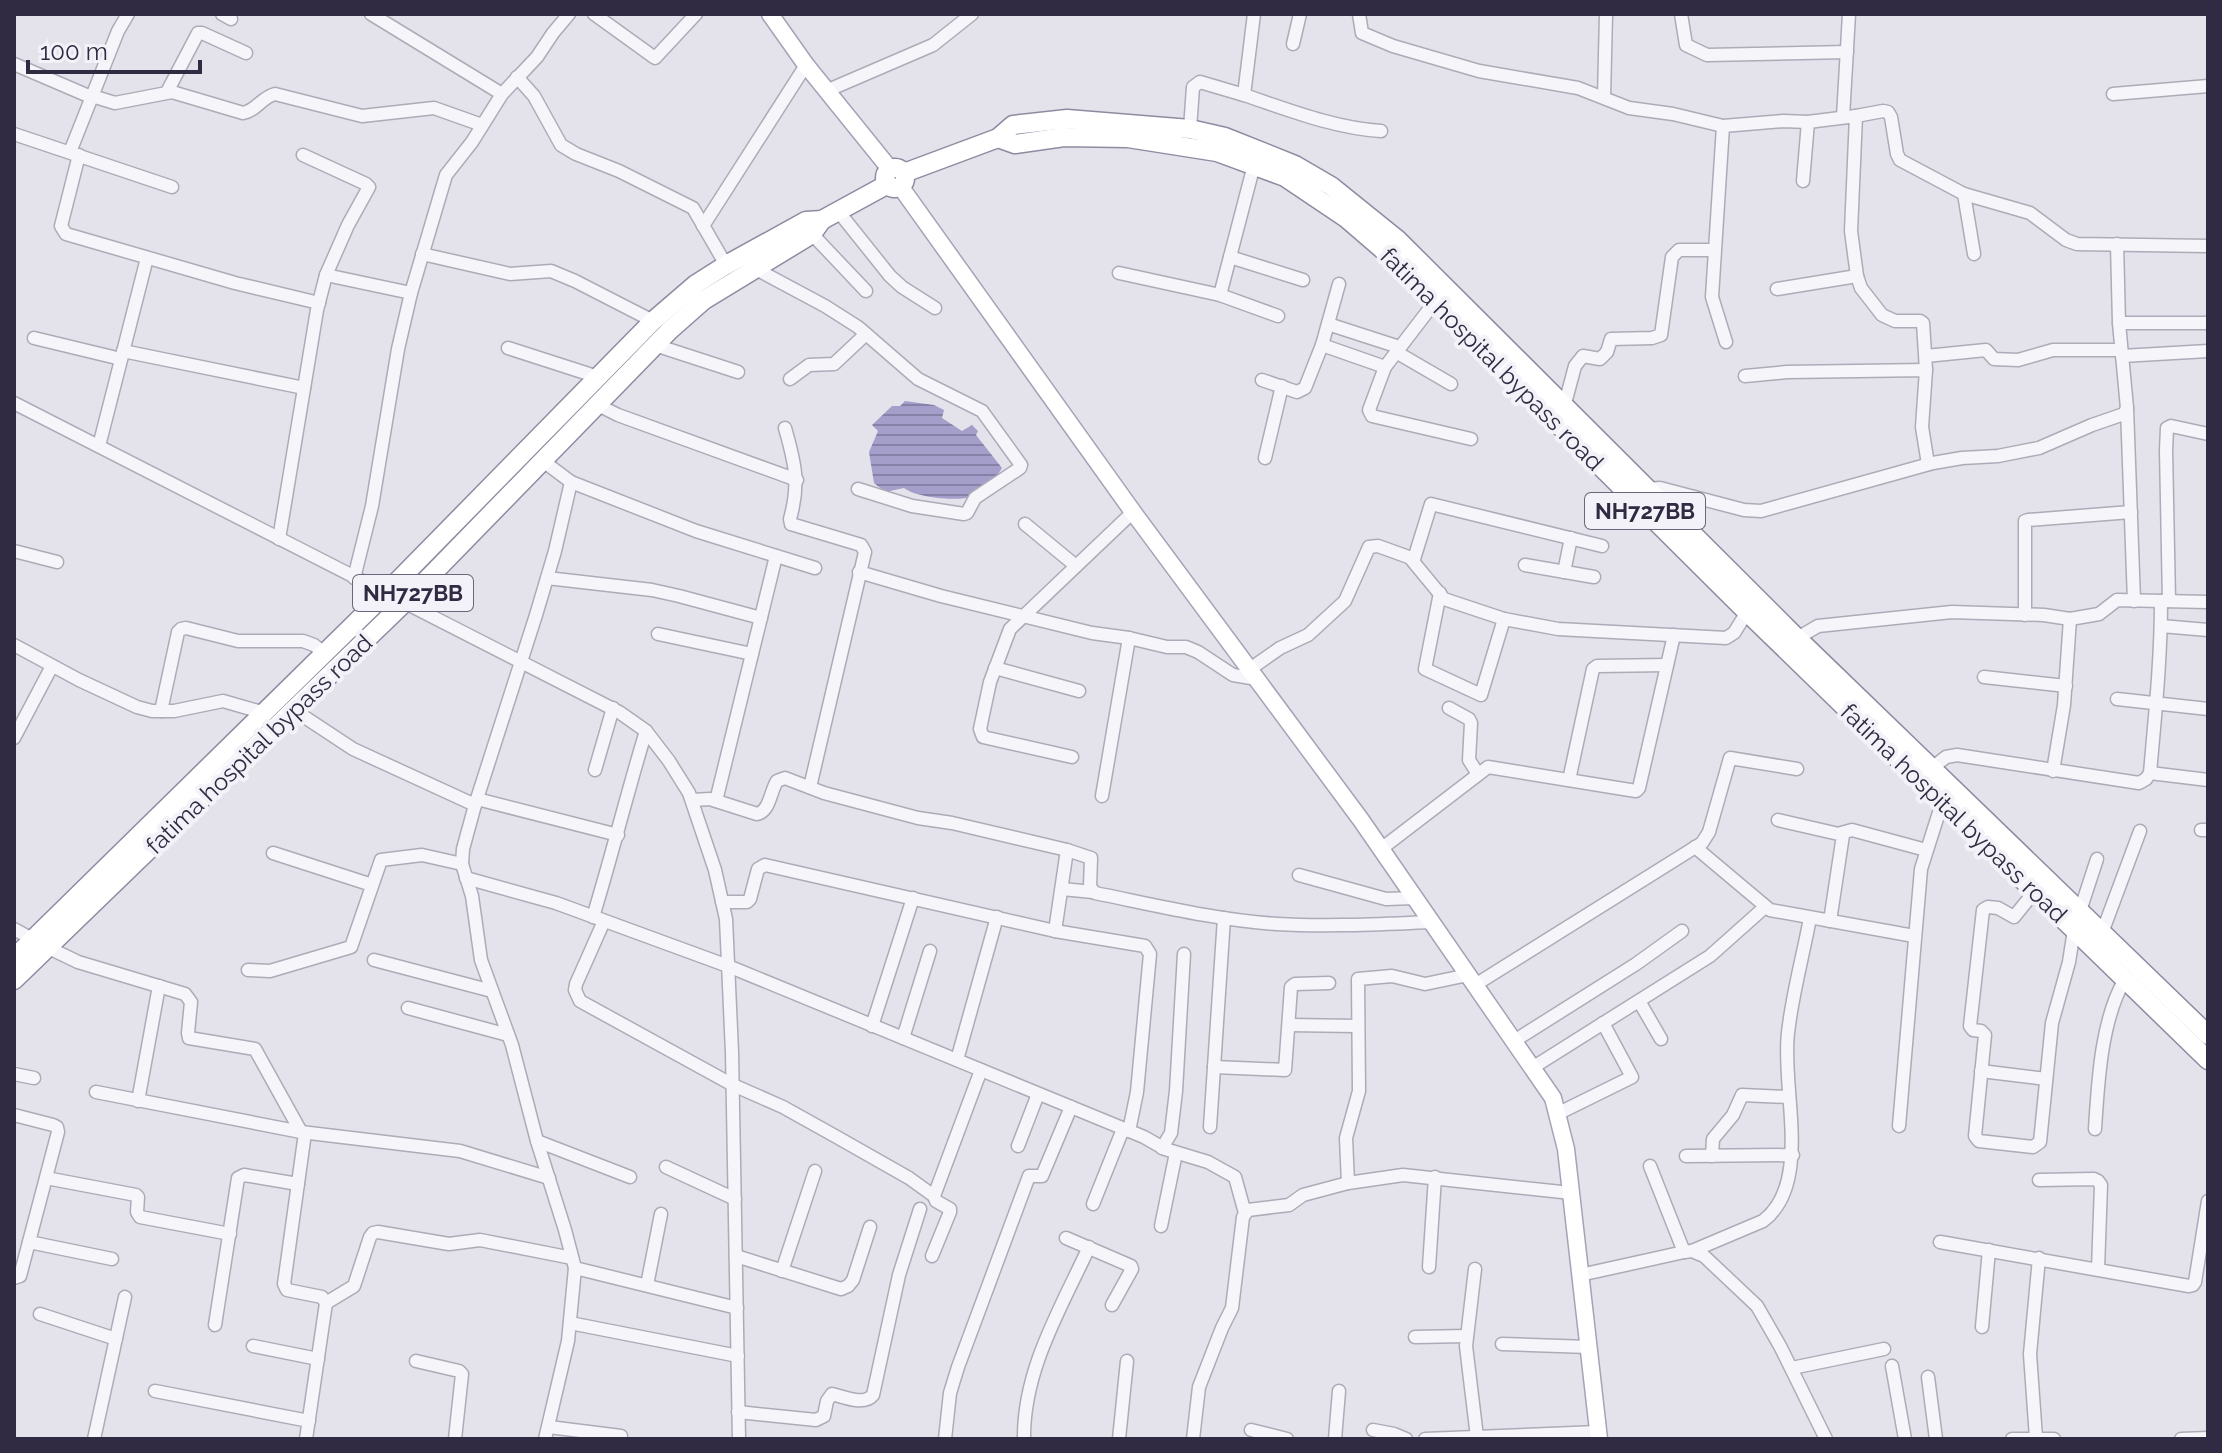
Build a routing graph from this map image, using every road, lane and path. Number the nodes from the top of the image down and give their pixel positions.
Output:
1 (128, 14) edge
2 (371, 14) edge
3 (569, 14) edge
4 (594, 14) edge
5 (696, 14) edge
6 (770, 14) edge
7 (972, 14) edge
8 (1254, 14) edge
9 (1300, 14) edge
10 (1359, 14) edge
11 (1606, 14) edge
12 (1681, 14) edge
13 (1849, 14) edge
14 (1293, 44) dead end
15 (1847, 52) junction
16 (246, 53) dead end
17 (14, 64) edge
18 (806, 65) junction
19 (517, 77) junction
20 (2208, 86) edge
21 (826, 91) junction
22 (167, 92) junction
23 (502, 94) junction
24 (2113, 94) dead end
25 (1244, 95) junction
26 (92, 97) junction
27 (1604, 97) junction
28 (1850, 116) junction
29 (1808, 122) junction
30 (482, 125) junction
31 (1723, 126) junction
32 (1190, 129) junction
33 (1381, 131) dead end
34 (14, 134) edge
35 (998, 138) junction
36 (74, 154) junction
37 (303, 155) dead end
38 (1254, 165) junction
39 (896, 178) junction
40 (1803, 181) dead end
41 (172, 187) dead end
42 (1321, 190) junction
43 (1964, 194) junction
44 (824, 222) junction
45 (703, 226) junction
46 (2207, 242) edge
47 (2117, 244) junction
48 (1714, 250) junction
49 (422, 254) junction
50 (1974, 254) dead end
51 (1230, 257) junction
52 (147, 258) junction
53 (726, 265) junction
54 (756, 269) junction
55 (1119, 273) dead end
56 (326, 275) junction
57 (1857, 276) junction
58 (1303, 280) dead end
59 (1339, 284) dead end
60 (1777, 289) dead end
61 (866, 291) dead end
62 (411, 293) junction
63 (1220, 295) junction
64 (319, 303) junction
65 (1434, 303) junction
66 (935, 308) dead end
67 (1278, 316) dead end
68 (653, 321) junction
69 (2119, 323) junction
70 (2207, 323) edge
71 (1328, 324) junction
72 (866, 334) junction
73 (34, 338) dead end
74 (1726, 342) dead end
75 (655, 345) junction
76 (1322, 345) junction
77 (508, 348) dead end
78 (1398, 350) junction
79 (2208, 351) edge
80 (2122, 353) junction
81 (122, 355) junction
82 (1926, 356) junction
83 (1385, 367) junction
84 (1926, 370) junction
85 (738, 372) dead end
86 (1745, 376) dead end
87 (598, 377) junction
88 (790, 379) dead end
89 (1262, 380) dead end
90 (1451, 384) dead end
91 (1282, 386) junction
92 (304, 388) junction
93 (14, 403) edge
94 (596, 404) junction
95 (1564, 406) junction
96 (2127, 408) junction
97 (1559, 425) junction
98 (785, 428) dead end
99 (2208, 434) edge
100 (1471, 439) dead end
101 (99, 446) junction
102 (1265, 458) dead end
103 (543, 461) junction
104 (1928, 464) junction
105 (797, 480) junction
106 (571, 482) junction
107 (858, 489) dead end
108 (1647, 489) junction
109 (495, 496) junction
110 (1133, 512) junction
111 (2131, 512) junction
112 (1025, 524) dead end
113 (1571, 538) junction
114 (279, 539) junction
115 (1602, 546) dead end
116 (14, 551) edge
117 (776, 556) junction
118 (1411, 559) junction
119 (57, 562) dead end
120 (1525, 565) dead end
121 (1076, 566) junction
122 (815, 568) dead end
123 (859, 572) junction
124 (1564, 572) junction
125 (1594, 577) dead end
126 (354, 578) junction
127 (547, 578) junction
128 (386, 593) junction
129 (1440, 593) junction
130 (2134, 601) junction
131 (2165, 601) junction
132 (405, 602) junction
133 (2208, 602) edge
134 (1747, 612) junction
135 (2025, 615) junction
136 (1022, 617) junction
137 (761, 618) junction
138 (1504, 619) junction
139 (2070, 619) junction
140 (2161, 626) junction
141 (2208, 630) edge
142 (658, 634) dead end
143 (1674, 635) junction
144 (1129, 638) junction
145 (1790, 643) junction
146 (14, 645) edge
147 (324, 653) junction
148 (752, 654) junction
149 (522, 663) junction
150 (1667, 665) junction
151 (52, 666) junction
152 (995, 668) junction
153 (1253, 674) junction
154 (1984, 677) dead end
155 (2066, 686) junction
156 (1079, 691) dead end
157 (2117, 699) dead end
158 (2157, 703) junction
159 (613, 708) junction
160 (1449, 708) dead end
161 (2208, 709) edge
162 (294, 710) junction
163 (161, 711) junction
164 (265, 713) junction
165 (646, 731) junction
166 (14, 738) edge
167 (1900, 749) junction
168 (1072, 757) dead end
169 (1932, 768) junction
170 (1797, 769) dead end
171 (595, 770) dead end
172 (2053, 771) junction
173 (2150, 773) junction
174 (1478, 774) junction
175 (1569, 780) junction
176 (2208, 780) edge
177 (810, 787) junction
178 (1102, 796) dead end
179 (692, 800) junction
180 (716, 801) junction
181 (476, 802) junction
182 (1942, 803) junction
183 (1778, 820) dead end
184 (2140, 831) dead end
185 (1841, 833) junction
186 (618, 835) junction
187 (1695, 847) junction
188 (1381, 849) junction
189 (1067, 850) junction
190 (1926, 850) junction
191 (273, 853) dead end
192 (2097, 859) dead end
193 (462, 864) junction
194 (1299, 875) dead end
195 (466, 878) junction
196 (372, 885) junction
197 (1062, 889) junction
198 (2035, 891) junction
199 (1093, 892) junction
200 (913, 898) junction
201 (1415, 898) junction
202 (722, 902) junction
203 (1765, 907) junction
204 (2080, 911) junction
205 (997, 917) junction
206 (1224, 918) junction
207 (1810, 918) junction
208 (599, 919) junction
209 (1830, 921) junction
210 (1432, 922) junction
211 (14, 929) edge
212 (2074, 930) junction
213 (1055, 931) junction
214 (1682, 931) dead end
215 (2102, 933) junction
216 (1914, 936) junction
217 (42, 944) junction
218 (930, 951) dead end
219 (1184, 954) dead end
220 (14, 958) edge
221 (374, 960) dead end
222 (728, 966) junction
223 (248, 970) dead end
224 (2125, 979) junction
225 (14, 980) edge
226 (1472, 980) junction
227 (1329, 983) dead end
228 (159, 986) junction
229 (492, 991) junction
230 (1639, 1001) junction
231 (408, 1008) dead end
232 (1603, 1023) junction
233 (1289, 1025) junction
234 (872, 1026) junction
235 (1357, 1026) junction
236 (508, 1035) junction
237 (2208, 1035) edge
238 (903, 1038) junction
239 (1661, 1039) dead end
240 (1514, 1041) junction
241 (957, 1060) junction
242 (2208, 1060) edge
243 (1214, 1067) junction
244 (1532, 1068) junction
245 (981, 1070) junction
246 (1981, 1071) junction
247 (14, 1074) edge
248 (34, 1078) dead end
249 (2046, 1079) junction
250 (733, 1085) junction
251 (96, 1092) dead end
252 (1038, 1094) junction
253 (1788, 1097) junction
254 (138, 1101) junction
255 (1071, 1107) junction
256 (1557, 1114) junction
257 (14, 1115) edge
258 (1899, 1126) dead end
259 (1210, 1127) dead end
260 (2095, 1129) dead end
261 (1126, 1130) junction
262 (303, 1133) junction
263 (537, 1141) junction
264 (1018, 1146) dead end
265 (1162, 1148) junction
266 (1176, 1153) junction
267 (1793, 1155) junction
268 (1686, 1156) dead end
269 (1712, 1156) junction
270 (1650, 1166) dead end
271 (666, 1167) dead end
272 (815, 1171) dead end
273 (630, 1177) dead end
274 (1435, 1177) junction
275 (46, 1178) junction
276 (549, 1178) junction
277 (2039, 1180) dead end
278 (1348, 1183) junction
279 (298, 1184) junction
280 (1571, 1193) junction
281 (934, 1196) junction
282 (735, 1199) junction
283 (2208, 1201) edge
284 (1093, 1204) dead end
285 (920, 1209) dead end
286 (1245, 1213) junction
287 (661, 1214) dead end
288 (2206, 1224) edge
289 (1161, 1226) dead end
290 (870, 1227) dead end
291 (230, 1234) junction
292 (1066, 1238) dead end
293 (29, 1242) junction
294 (1940, 1242) dead end
295 (1089, 1247) junction
296 (1989, 1250) junction
297 (1688, 1252) junction
298 (736, 1256) junction
299 (932, 1256) dead end
300 (2039, 1258) junction
301 (112, 1259) dead end
302 (574, 1263) junction
303 (1429, 1267) dead end
304 (1475, 1269) dead end
305 (2098, 1269) junction
306 (782, 1271) junction
307 (1580, 1275) junction
308 (14, 1278) edge
309 (647, 1285) junction
310 (125, 1297) dead end
311 (326, 1303) junction
312 (1112, 1305) dead end
313 (737, 1308) junction
314 (40, 1314) dead end
315 (570, 1323) junction
316 (215, 1325) dead end
317 (1982, 1327) dead end
318 (1467, 1336) junction
319 (1415, 1337) dead end
320 (116, 1339) junction
321 (1502, 1344) dead end
322 (253, 1346) dead end
323 (1588, 1347) junction
324 (1884, 1349) dead end
325 (738, 1356) junction
326 (318, 1359) junction
327 (416, 1361) dead end
328 (1127, 1361) dead end
329 (1892, 1366) dead end
330 (1792, 1368) junction
331 (1928, 1377) dead end
332 (155, 1391) dead end
333 (1339, 1391) dead end
334 (738, 1412) junction
335 (309, 1421) junction
336 (1251, 1430) dead end
337 (1373, 1430) dead end
338 (547, 1433) edge
339 (621, 1436) dead end
340 (1598, 1436) edge
341 (1477, 1437) junction
342 (2208, 1438) edge
343 (94, 1439) edge
344 (306, 1439) edge
345 (455, 1439) edge
346 (739, 1439) edge
347 (945, 1439) edge
348 (1024, 1439) edge
349 (1119, 1439) edge
350 (1193, 1439) edge
351 (1287, 1439) edge
352 (1335, 1439) edge
353 (1406, 1439) edge
354 (1425, 1439) edge
355 (1826, 1439) edge
356 (1905, 1439) edge
357 (1936, 1439) edge
358 (2012, 1439) edge
359 (2037, 1439) edge
360 (2054, 1439) edge
361 (2181, 1439) edge

1 - 26 street
2 - 23 street
3 - 19 street
4 - 5 street
6 - 18 main road
7 - 21 street
8 - 25 street
9 - 14 street
10 - 27 street
11 - 27 street
12 - 15 street
13 - 15 street
15 - 28 street
16 - 22 street
17 - 26 street
18 - 21 main road
18 - 45 street
19 - 23 street
19 - 45 street
20 - 24 street
21 - 39 main road
22 - 26 street
22 - 30 street
23 - 30 street
25 - 32 street
25 - 33 street
26 - 36 street
27 - 31 street
28 - 29 street
28 - 43 street
28 - 57 street
29 - 31 street
29 - 40 street
30 - 49 street
31 - 48 street
32 - 35 highway, fatima hospital bypass road / NH727BB
32 - 42 highway, fatima hospital bypass road / NH727BB
34 - 36 street
35 - 38 highway, fatima hospital bypass road / NH727BB
35 - 39 highway, fatima hospital bypass road / NH727BB
36 - 41 street
36 - 52 street
37 - 56 street
38 - 42 highway, fatima hospital bypass road / NH727BB
38 - 51 street
39 - 44 highway, fatima hospital bypass road / NH727BB
39 - 110 main road
42 - 65 highway, fatima hospital bypass road / NH727BB
42 - 95 highway, fatima hospital bypass road / NH727BB
43 - 47 street
43 - 50 street
44 - 53 highway, fatima hospital bypass road / NH727BB
44 - 54 highway, fatima hospital bypass road / NH727BB
44 - 61 street
44 - 66 street
45 - 53 street
46 - 47 street
47 - 69 street
48 - 74 street
48 - 95 street
49 - 62 street
49 - 68 street
51 - 58 street
51 - 63 street
52 - 64 street
52 - 81 street
53 - 68 highway, fatima hospital bypass road / NH727BB
54 - 72 street
54 - 75 highway, fatima hospital bypass road / NH727BB
55 - 63 street
56 - 62 street
56 - 64 street
57 - 60 street
57 - 82 street
59 - 71 street
62 - 126 street
63 - 67 street
64 - 92 street
65 - 78 street
65 - 97 highway, fatima hospital bypass road / NH727BB
68 - 87 highway, fatima hospital bypass road / NH727BB
69 - 70 street
69 - 80 street
71 - 76 street
71 - 78 street
72 - 88 street
72 - 107 street
73 - 81 street
75 - 85 street
75 - 94 highway, fatima hospital bypass road / NH727BB
76 - 83 street
76 - 91 street
77 - 87 street
78 - 83 street
78 - 90 street
79 - 80 street
80 - 82 street
80 - 96 street
81 - 92 street
81 - 101 street
82 - 84 street
83 - 100 street
84 - 86 street
84 - 104 street
87 - 109 highway, fatima hospital bypass road / NH727BB
89 - 91 street
91 - 102 street
92 - 114 street
93 - 101 street
94 - 103 highway, fatima hospital bypass road / NH727BB
94 - 105 street
95 - 97 street
95 - 108 highway, fatima hospital bypass road / NH727BB
96 - 104 street
96 - 111 street
97 - 134 highway, fatima hospital bypass road / NH727BB
98 - 105 street
99 - 131 street
101 - 114 street
103 - 106 street
103 - 109 highway, fatima hospital bypass road / NH727BB
104 - 108 street
105 - 123 street
106 - 117 street
106 - 127 street
108 - 145 highway, fatima hospital bypass road / NH727BB
109 - 128 highway, fatima hospital bypass road / NH727BB
109 - 132 highway, fatima hospital bypass road / NH727BB
110 - 121 street
110 - 153 main road
111 - 130 street
111 - 135 street
112 - 121 street
113 - 115 street
113 - 118 street
113 - 124 street
114 - 126 street
116 - 119 street
117 - 122 street
117 - 137 street
118 - 129 street
118 - 153 street
120 - 124 street
121 - 136 street
123 - 136 street
123 - 177 street
124 - 125 street
126 - 128 street
127 - 137 street
127 - 149 street
128 - 132 street
128 - 147 highway, fatima hospital bypass road / NH727BB
129 - 138 street
129 - 138 street
130 - 131 street
130 - 139 street
131 - 133 street
131 - 140 street
132 - 149 street
132 - 162 highway, fatima hospital bypass road / NH727BB
134 - 143 street
134 - 145 highway, fatima hospital bypass road / NH727BB
135 - 139 street
135 - 145 street
136 - 144 street
136 - 152 street
137 - 148 street
138 - 143 street
139 - 155 street
140 - 141 street
140 - 158 street
142 - 148 street
143 - 150 street
144 - 153 street
144 - 178 street
145 - 167 highway, fatima hospital bypass road / NH727BB
146 - 151 street
147 - 163 street
147 - 164 highway, fatima hospital bypass road / NH727BB
148 - 180 street
149 - 159 street
149 - 181 street
150 - 175 street
150 - 175 street
151 - 163 street
151 - 166 street
152 - 156 street
152 - 168 street
153 - 188 main road
154 - 155 street
155 - 172 street
157 - 158 street
158 - 161 street
158 - 173 street
159 - 165 street
159 - 171 street
160 - 174 street
162 - 181 street
162 - 217 highway, fatima hospital bypass road / NH727BB
163 - 164 street
164 - 217 highway, fatima hospital bypass road / NH727BB
165 - 179 street
165 - 186 street
167 - 169 highway, fatima hospital bypass road / NH727BB
167 - 182 highway, fatima hospital bypass road / NH727BB
169 - 172 street
169 - 204 highway, fatima hospital bypass road / NH727BB
170 - 187 street
172 - 173 street
173 - 176 street
174 - 175 street
174 - 188 street
177 - 180 street
177 - 189 street
179 - 180 street
179 - 202 street
181 - 186 street
181 - 193 street
182 - 190 street
182 - 198 highway, fatima hospital bypass road / NH727BB
183 - 185 street
184 - 215 street
185 - 190 street
185 - 209 street
186 - 208 street
187 - 203 street
187 - 226 street
188 - 201 main road
189 - 197 street
189 - 199 street
190 - 216 street
191 - 196 street
192 - 204 street
193 - 195 street
193 - 196 street
194 - 201 street
195 - 208 street
195 - 229 street
196 - 223 street
197 - 199 street
197 - 213 street
198 - 212 highway, fatima hospital bypass road / NH727BB
198 - 246 street
199 - 206 street
200 - 202 street
200 - 205 street
200 - 234 street
201 - 210 main road
202 - 222 street
203 - 207 street
203 - 230 street
204 - 215 highway, fatima hospital bypass road / NH727BB
205 - 213 street
205 - 241 street
206 - 210 street
206 - 243 street
207 - 209 street
207 - 253 street
208 - 222 street
208 - 250 street
209 - 216 street
210 - 226 main road
211 - 217 street
212 - 224 highway, fatima hospital bypass road / NH727BB
212 - 249 street
213 - 261 street
214 - 240 street
215 - 237 highway, fatima hospital bypass road / NH727BB
216 - 258 street
217 - 220 highway, fatima hospital bypass road / NH727BB
217 - 225 highway, fatima hospital bypass road / NH727BB
217 - 228 street
218 - 238 street
219 - 265 street
221 - 229 street
222 - 234 street
222 - 250 street
224 - 242 highway, fatima hospital bypass road / NH727BB
224 - 260 street
226 - 235 street
226 - 240 main road
227 - 233 street
228 - 254 street
228 - 262 street
229 - 236 street
230 - 232 street
230 - 239 street
231 - 236 street
232 - 244 street
232 - 256 street
233 - 235 street
233 - 243 street
234 - 238 street
235 - 278 street
236 - 263 street
238 - 241 street
240 - 244 main road
241 - 245 street
243 - 259 street
244 - 256 main road
245 - 252 street
245 - 281 street
246 - 249 street
246 - 249 street
247 - 248 street
250 - 281 street
250 - 282 street
251 - 254 street
252 - 255 street
252 - 264 street
253 - 267 street
253 - 269 street
254 - 262 street
255 - 261 street
255 - 347 street
256 - 280 main road
257 - 275 street
261 - 265 street
261 - 284 street
262 - 276 street
262 - 279 street
263 - 273 street
263 - 276 street
265 - 266 street
266 - 286 street
266 - 289 street
267 - 269 street
267 - 297 street
268 - 269 street
270 - 297 street
271 - 282 street
272 - 306 street
274 - 278 street
274 - 280 street
274 - 303 street
275 - 291 street
275 - 293 street
276 - 302 street
277 - 305 street
278 - 286 street
279 - 291 street
279 - 311 street
280 - 307 main road
281 - 299 street
282 - 298 street
283 - 288 street
285 - 334 street
286 - 350 street
287 - 309 street
288 - 305 street
290 - 306 street
291 - 316 street
292 - 295 street
293 - 301 street
293 - 308 street
294 - 296 street
295 - 312 street
295 - 348 street
296 - 300 street
296 - 317 street
297 - 307 street
297 - 330 street
298 - 306 street
298 - 313 street
300 - 305 street
300 - 359 street
302 - 309 street
302 - 311 street
302 - 315 street
304 - 318 street
307 - 323 main road
309 - 313 street
310 - 320 street
311 - 326 street
313 - 325 street
314 - 320 street
315 - 325 street
315 - 338 street
318 - 319 street
318 - 341 street
320 - 343 street
321 - 323 street
322 - 326 street
323 - 340 main road
324 - 330 street
325 - 334 street
326 - 335 street
327 - 345 street
328 - 349 street
329 - 356 street
330 - 355 street
331 - 357 street
332 - 335 street
333 - 352 street
334 - 346 street
335 - 344 street
336 - 351 street
337 - 353 street
338 - 339 street
340 - 341 street
341 - 354 street
342 - 361 street
358 - 359 street
359 - 360 street

